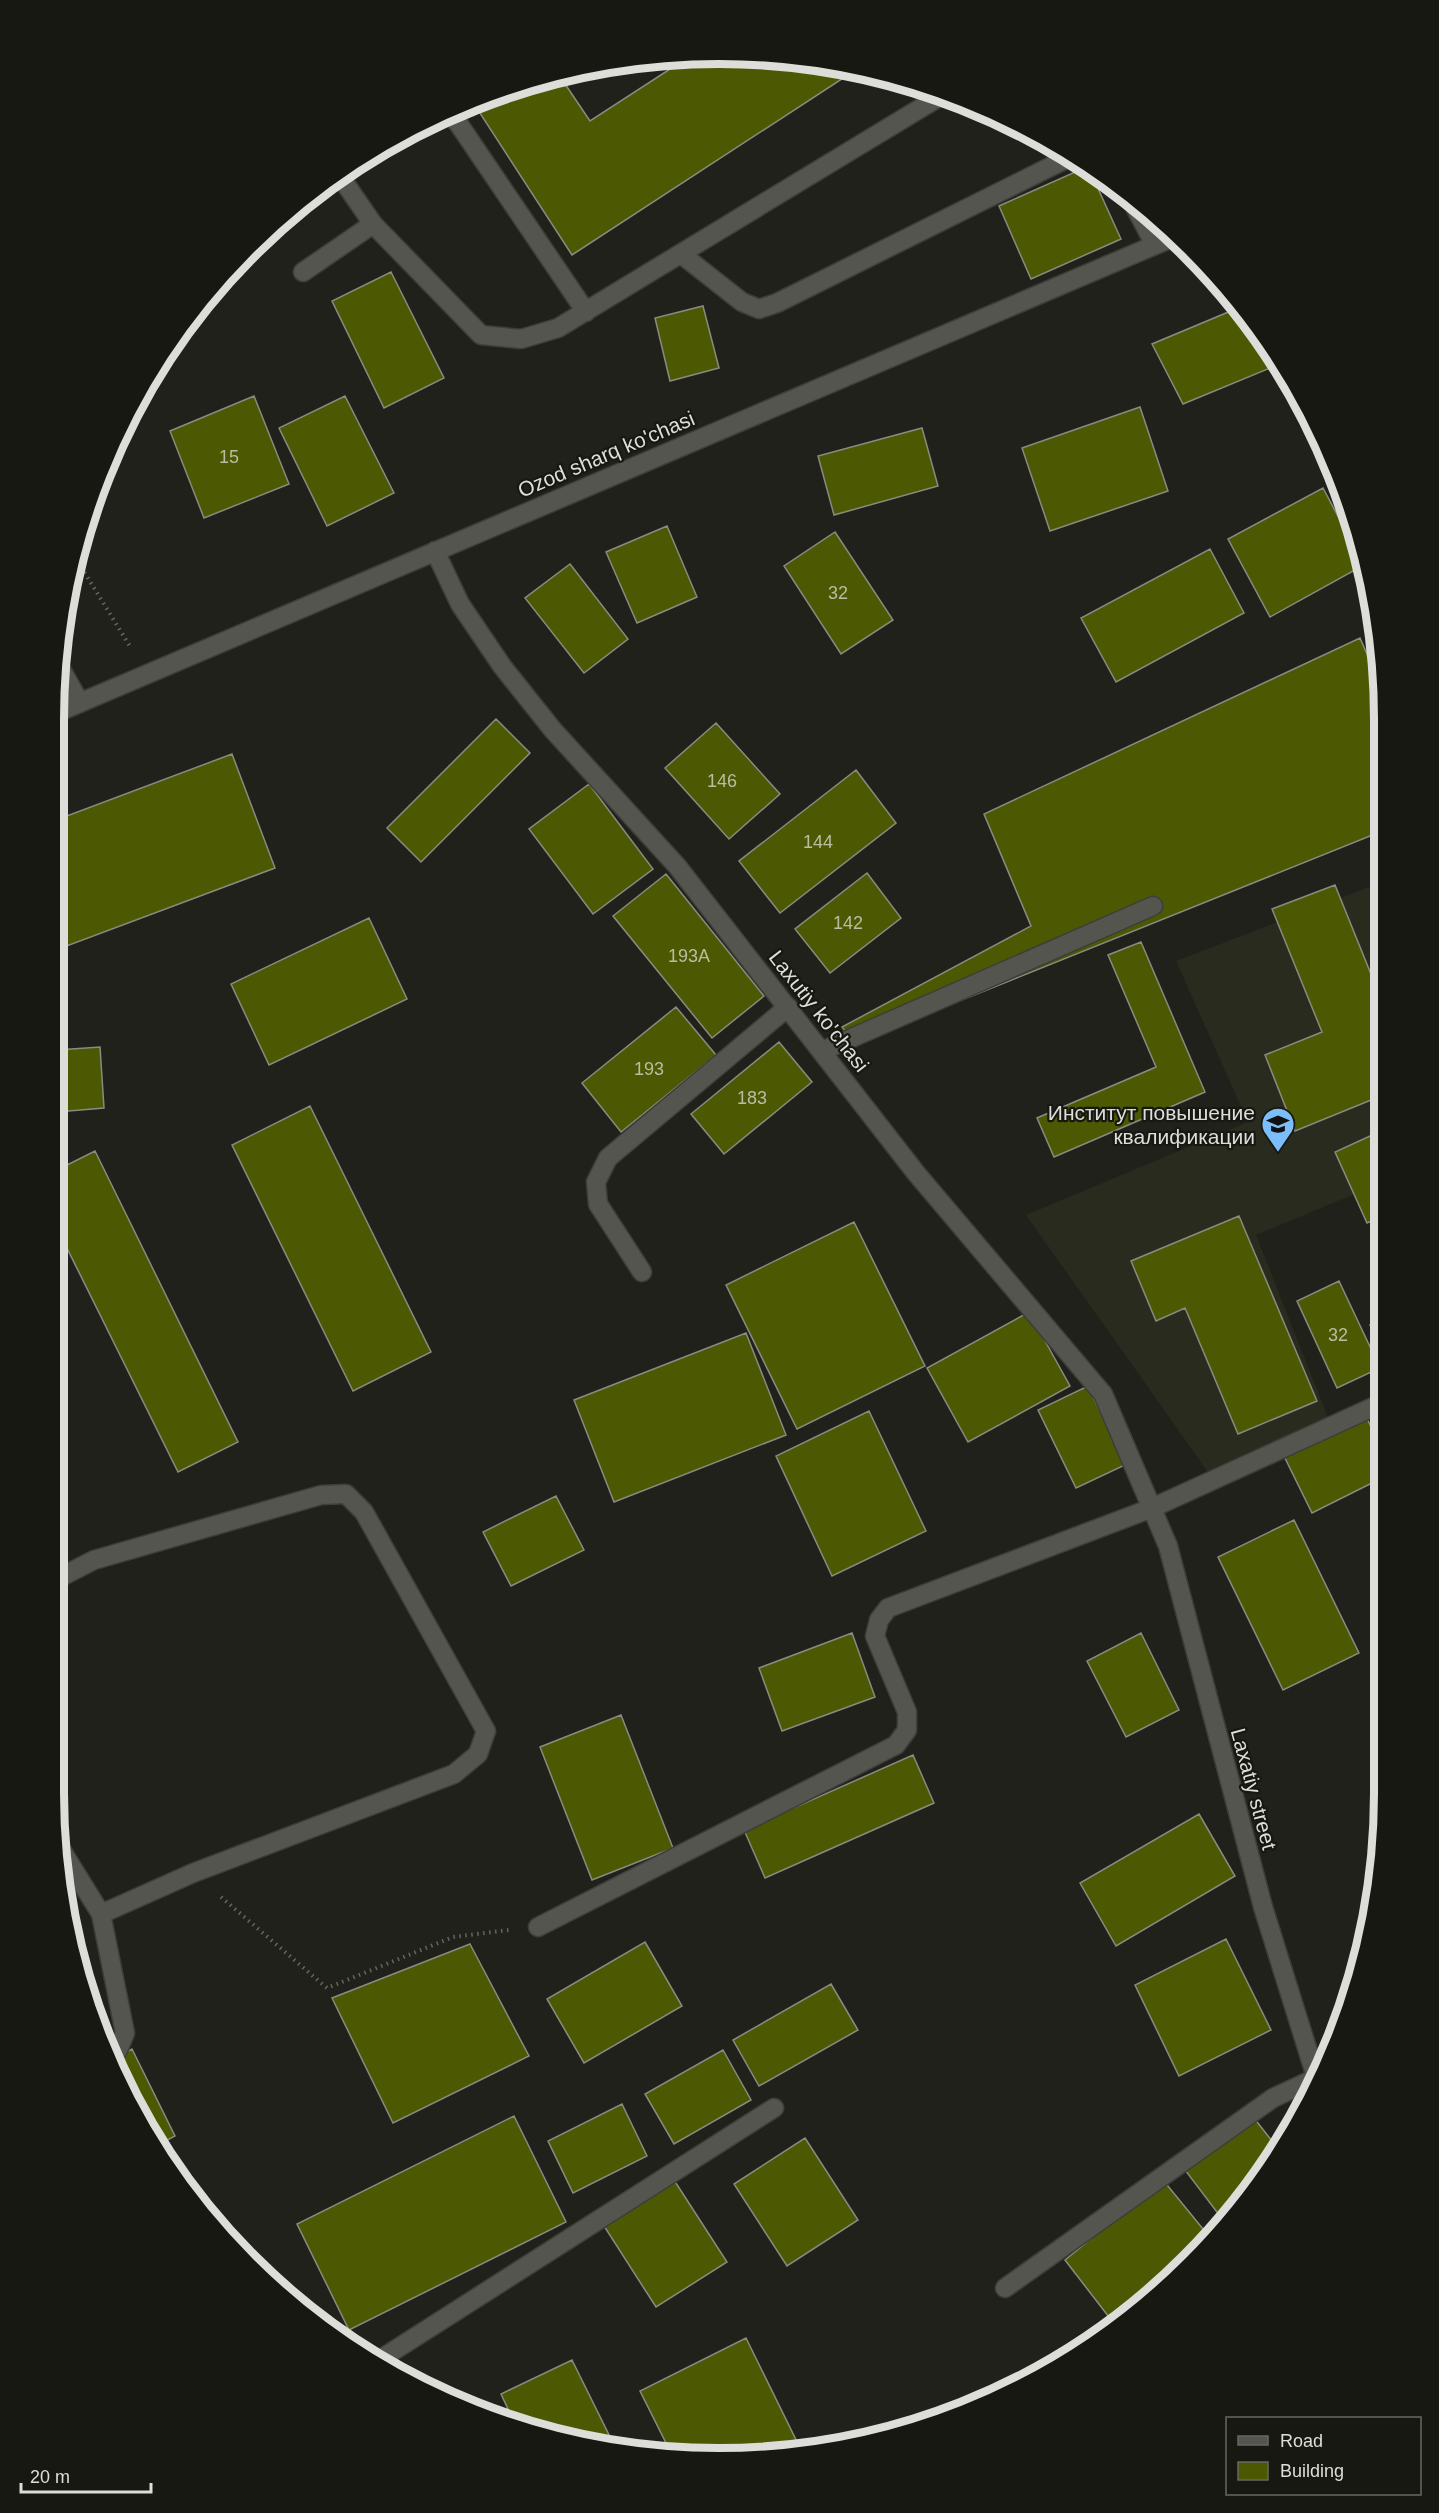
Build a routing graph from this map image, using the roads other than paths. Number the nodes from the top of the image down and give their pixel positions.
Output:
1 (934, 100) edge
2 (455, 120) edge
3 (1061, 161) edge
4 (345, 183) edge
5 (1141, 219) edge
6 (373, 224) junction
7 (1166, 240) edge
8 (1155, 245) junction
9 (681, 254) junction
10 (303, 272) dead end
11 (586, 312) junction
12 (435, 551) junction
13 (66, 679) edge
14 (80, 703) junction
15 (64, 709) edge
16 (1153, 906) dead end
17 (788, 1007) junction
18 (822, 1051) junction
19 (642, 1272) dead end
20 (1374, 1407) edge
21 (1152, 1508) junction
22 (64, 1575) edge
23 (68, 1861) edge
24 (101, 1914) junction
25 (538, 1927) road end
26 (117, 2050) edge
27 (1313, 2070) edge
28 (1307, 2083) edge
29 (774, 2108) dead end
30 (1005, 2288) dead end
31 (385, 2356) edge

1 - 9 street
2 - 11 street
3 - 9 street
4 - 6 street
5 - 8 street
6 - 10 street
6 - 11 street
7 - 8 street, Ozod sharq ko'chasi
8 - 12 street, Ozod sharq ko'chasi
9 - 11 street
12 - 14 street, Ozod sharq ko'chasi
12 - 17 street, Laxutiy ko'chasi
13 - 14 street
14 - 15 street, Ozod sharq ko'chasi
16 - 18 street
17 - 18 street, Laxutiy ko'chasi
17 - 19 street
18 - 21 street, Laxutiy ko'chasi
20 - 21 street
21 - 25 street
21 - 27 street, Laxatiy street
22 - 24 street
23 - 24 street
24 - 26 street
28 - 30 street
29 - 31 street

